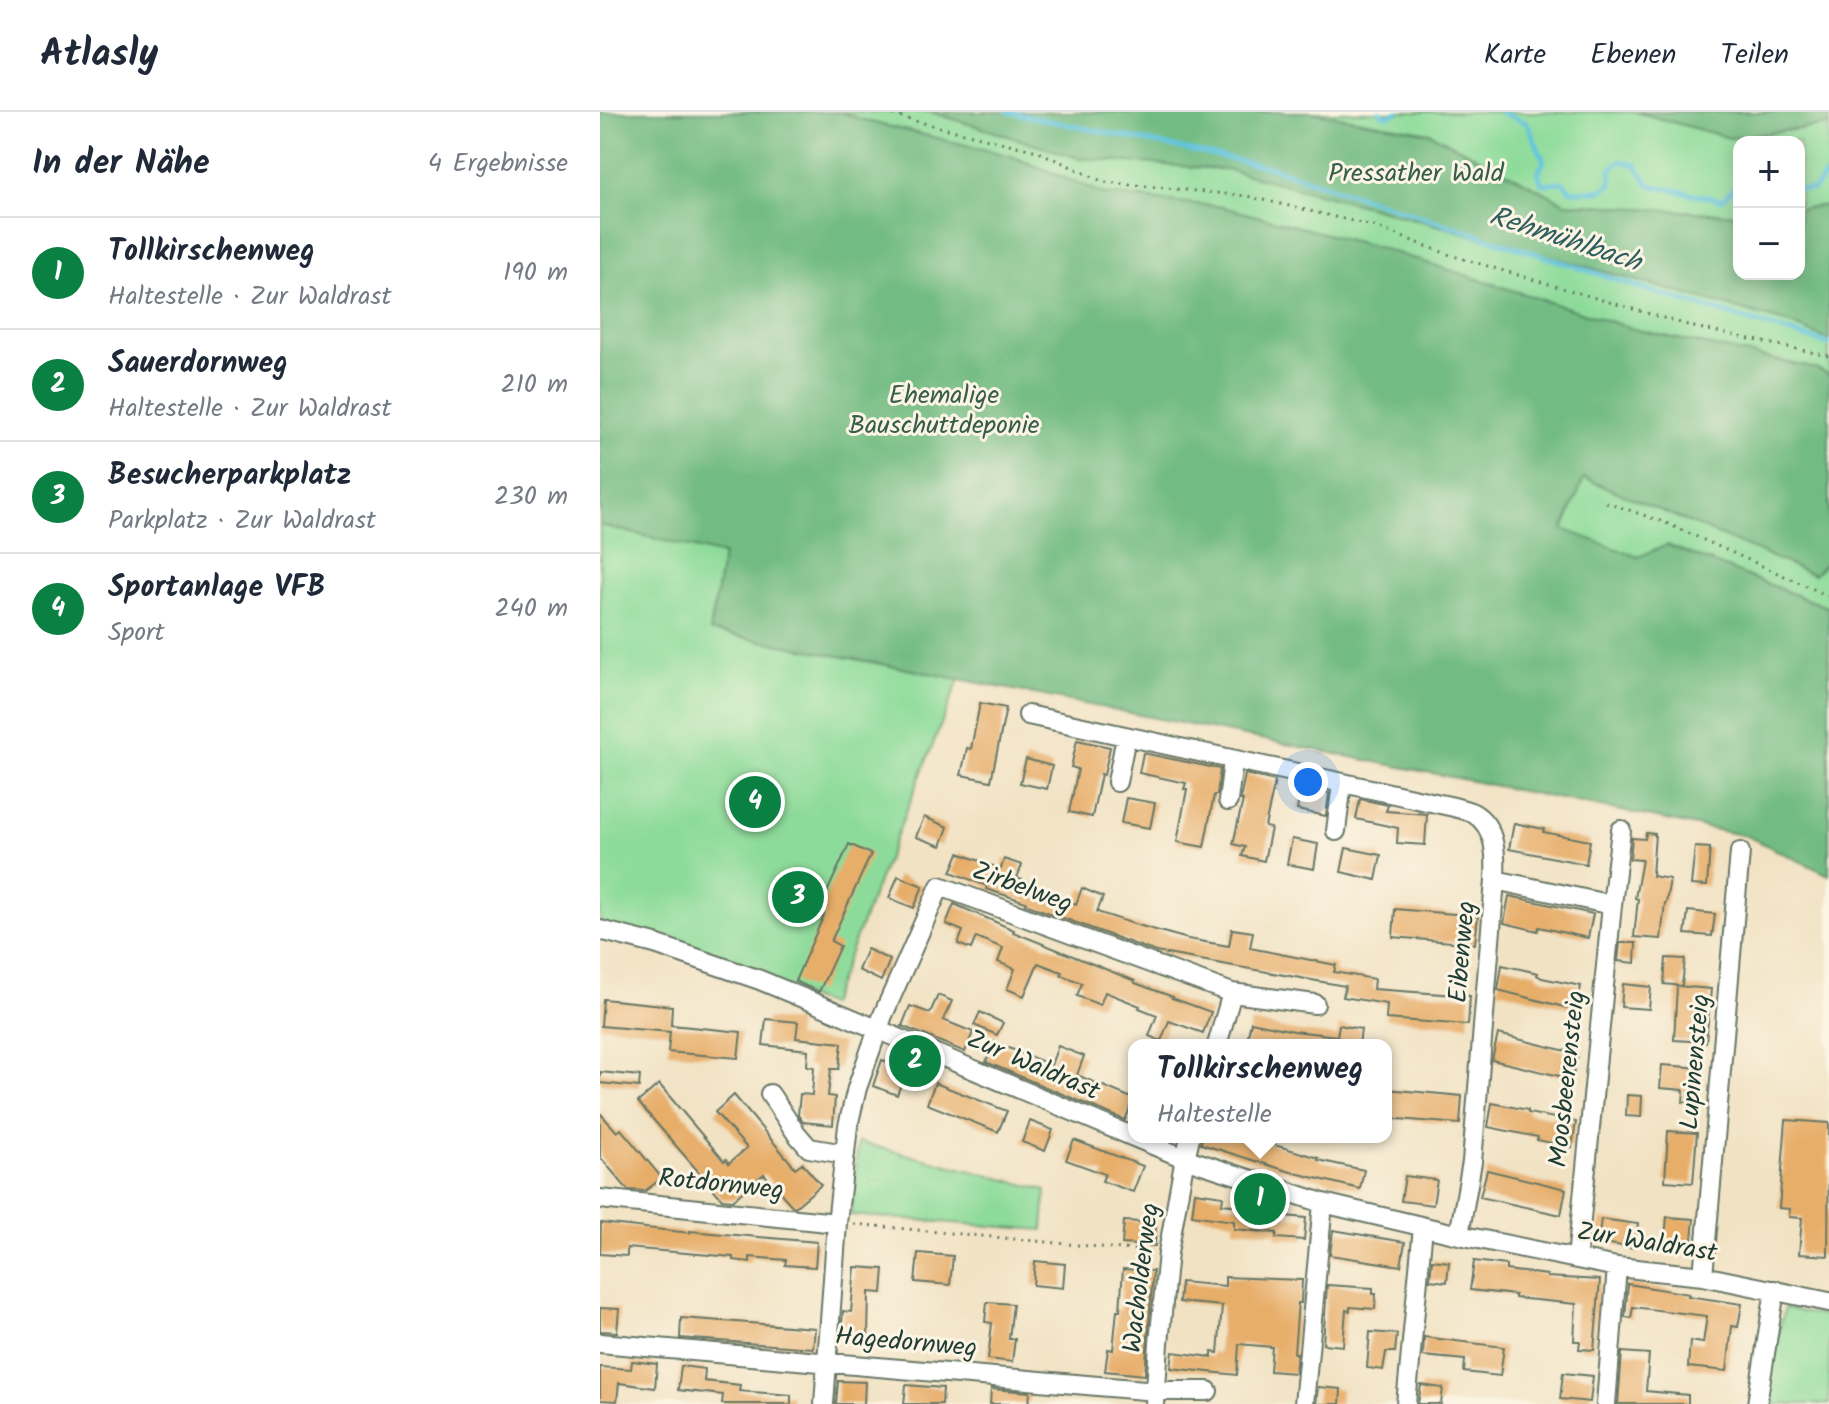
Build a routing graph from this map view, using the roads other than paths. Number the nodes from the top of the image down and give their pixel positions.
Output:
1 (1028, 715) dead end
2 (1126, 737) junction
3 (1233, 761) junction
4 (1117, 782) dead end
5 (1342, 783) junction
6 (1228, 801) dead end
7 (1621, 830) dead end
8 (1336, 831) dead end
9 (1740, 852) dead end
10 (1495, 880) junction
11 (1612, 905) junction
12 (600, 930) edge
13 (1232, 993) junction
14 (1315, 1004) dead end
15 (879, 1029) junction
16 (1219, 1039) edge
17 (770, 1094) dead end
18 (1128, 1134) edge
19 (1149, 1143) edge
20 (1188, 1143) edge
21 (845, 1154) junction
22 (1184, 1158) junction
23 (600, 1199) edge
24 (1323, 1203) junction
25 (837, 1223) junction
26 (1423, 1227) junction
27 (1459, 1235) junction
28 (1577, 1259) junction
29 (1617, 1267) junction
30 (1703, 1276) junction
31 (1775, 1290) junction
32 (1829, 1302) edge
33 (600, 1343) edge
34 (827, 1362) junction
35 (1208, 1391) dead end
36 (1156, 1398) edge
37 (824, 1404) edge
38 (1304, 1404) edge
39 (1406, 1404) edge
40 (1606, 1404) edge
41 (1757, 1404) edge

1 - 2 street, Eibenweg
2 - 3 street, Eibenweg
2 - 4 street
3 - 5 street, Eibenweg
3 - 6 street
5 - 8 street
5 - 10 street, Eibenweg
7 - 11 street, Moosbeerensteig
9 - 30 street, Lupinensteig
10 - 11 street
10 - 27 street, Eibenweg
11 - 28 street, Moosbeerensteig
12 - 15 street, Zur Waldrast
13 - 14 street, Zirbelweg
13 - 15 street, Zirbelweg
13 - 16 street
15 - 18 street, Zur Waldrast
15 - 21 street
17 - 21 street
19 - 22 street, Zur Waldrast
20 - 22 street
21 - 25 street
22 - 24 street, Zur Waldrast
22 - 36 street, Wacholderweg
23 - 25 street, Rotdornweg
24 - 26 street, Zur Waldrast
24 - 38 street
25 - 34 street
26 - 27 street, Zur Waldrast
26 - 39 street
27 - 28 street, Zur Waldrast
28 - 29 street, Zur Waldrast
29 - 30 street, Zur Waldrast
29 - 40 street
30 - 31 street, Zur Waldrast
31 - 32 street, Zur Waldrast
31 - 41 street
33 - 34 street, Hagedornweg
34 - 36 street, Hagedornweg
34 - 37 street
35 - 36 street, Hagedornweg

